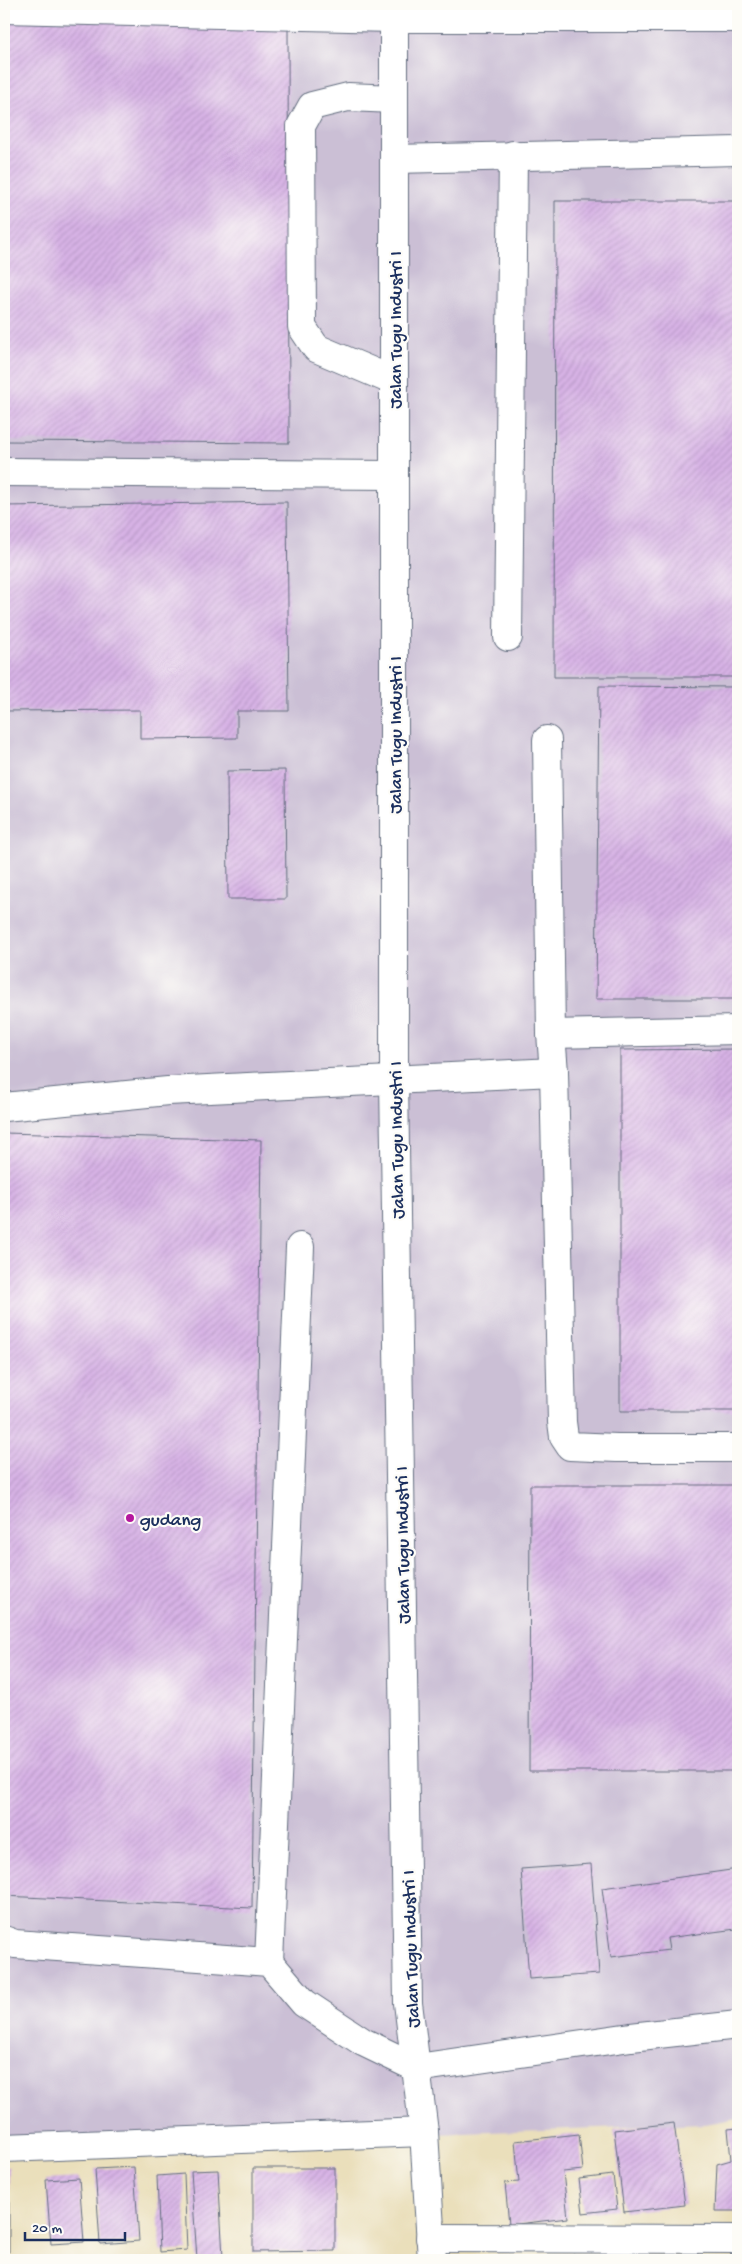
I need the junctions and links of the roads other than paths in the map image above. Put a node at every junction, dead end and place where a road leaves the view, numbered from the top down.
1 (4, 9) edge
2 (394, 11) edge
3 (738, 18) edge
4 (394, 99) junction
5 (738, 151) edge
6 (513, 155) junction
7 (394, 159) junction
8 (394, 381) junction
9 (4, 472) edge
10 (394, 475) junction
11 (508, 637) dead end
12 (546, 740) dead end
13 (738, 1030) edge
14 (551, 1034) junction
15 (554, 1072) junction
16 (394, 1081) junction
17 (4, 1107) edge
18 (300, 1247) dead end
19 (738, 1448) edge
20 (4, 1940) edge
21 (269, 1962) junction
22 (738, 2025) edge
23 (417, 2068) junction
24 (424, 2132) junction
25 (4, 2148) edge
26 (738, 2240) edge
27 (431, 2249) edge

1 - 2 street
2 - 3 street
2 - 4 street, Jalan Tugu Industri I
4 - 7 street, Jalan Tugu Industri I
4 - 8 street
5 - 6 street
6 - 7 street
6 - 11 street
7 - 8 street, Jalan Tugu Industri I
8 - 10 street, Jalan Tugu Industri I
9 - 10 street
10 - 16 street, Jalan Tugu Industri I
12 - 14 street
13 - 14 street
14 - 15 street
15 - 16 street
15 - 19 street
16 - 17 street
16 - 23 street, Jalan Tugu Industri I
18 - 21 street
20 - 21 street
21 - 23 street
22 - 23 street
23 - 24 street, Jalan Tugu Industri I
24 - 25 street
24 - 27 street, Jalan Tugu Industri I
26 - 27 street

